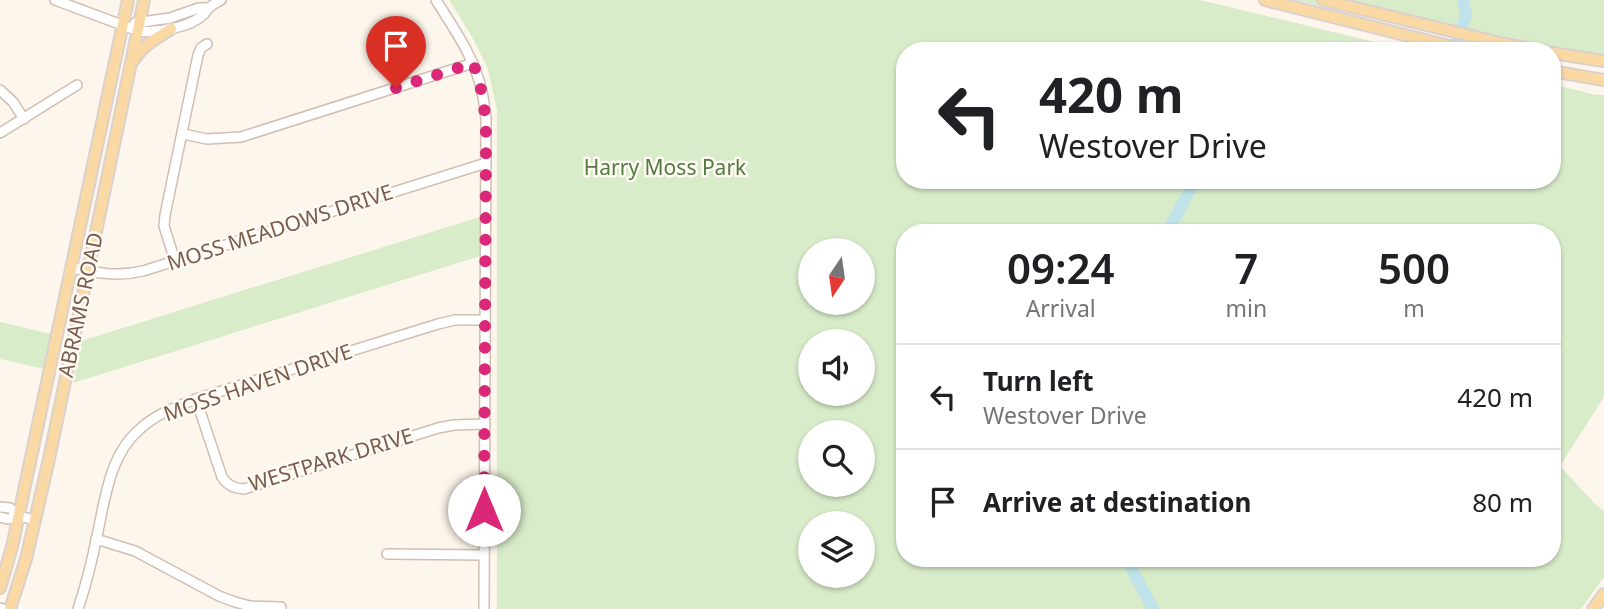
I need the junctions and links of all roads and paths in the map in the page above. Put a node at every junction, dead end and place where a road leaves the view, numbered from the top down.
1 (55, 0) edge
2 (128, 0) edge
3 (144, 0) edge
4 (221, 0) edge
5 (436, 0) edge
6 (1265, 0) edge
7 (1323, 0) edge
8 (208, 8) junction
9 (123, 25) junction
10 (139, 26) junction
11 (171, 29) junction
12 (1433, 42) edge
13 (1496, 42) edge
14 (207, 44) dead end
15 (1561, 54) edge
16 (1604, 61) edge
17 (473, 63) junction
18 (131, 65) junction
19 (1561, 73) edge
20 (1604, 80) edge
21 (77, 85) dead end
22 (0, 90) edge
23 (24, 119) junction
24 (0, 133) edge
25 (183, 134) junction
26 (486, 163) junction
27 (174, 261) junction
28 (72, 268) junction
29 (88, 271) junction
30 (485, 320) junction
31 (197, 399) junction
32 (485, 424) junction
33 (0, 507) edge
34 (19, 516) junction
35 (0, 517) edge
36 (35, 520) junction
37 (96, 539) junction
38 (387, 554) dead end
39 (484, 555) junction
40 (0, 588) edge
41 (281, 607) dead end
42 (10, 609) edge
43 (78, 609) edge
44 (484, 609) edge

1 - 9 street
2 - 9 main road, ABRAMS ROAD
3 - 10 main road, ABRAMS ROAD
4 - 8 street
5 - 17 street
6 - 12 main road
7 - 13 main road
8 - 10 street
8 - 11 street
9 - 10 street
9 - 28 main road, ABRAMS ROAD
10 - 11 street
10 - 18 main road, ABRAMS ROAD
11 - 18 main road
14 - 25 street
15 - 16 main road
17 - 25 street
17 - 26 street
18 - 29 main road, ABRAMS ROAD
19 - 20 main road
21 - 23 street
22 - 23 street
23 - 24 street
25 - 27 street
26 - 27 street, MOSS MEADOWS DRIVE
26 - 30 street
27 - 29 street, MOSS MEADOWS DRIVE
28 - 29 street, MOSS MEADOWS DRIVE
28 - 34 main road, ABRAMS ROAD
29 - 36 main road, ABRAMS ROAD
30 - 31 street, MOSS HAVEN DRIVE
30 - 32 street
31 - 32 street, WESTPARK DRIVE
31 - 37 street, MOSS HAVEN DRIVE
32 - 39 street
33 - 34 street
34 - 35 street
34 - 36 street
34 - 40 main road, ABRAMS ROAD
36 - 42 main road, ABRAMS ROAD
37 - 41 street
37 - 43 street, MOSS HAVEN DRIVE
38 - 39 street
39 - 44 street

